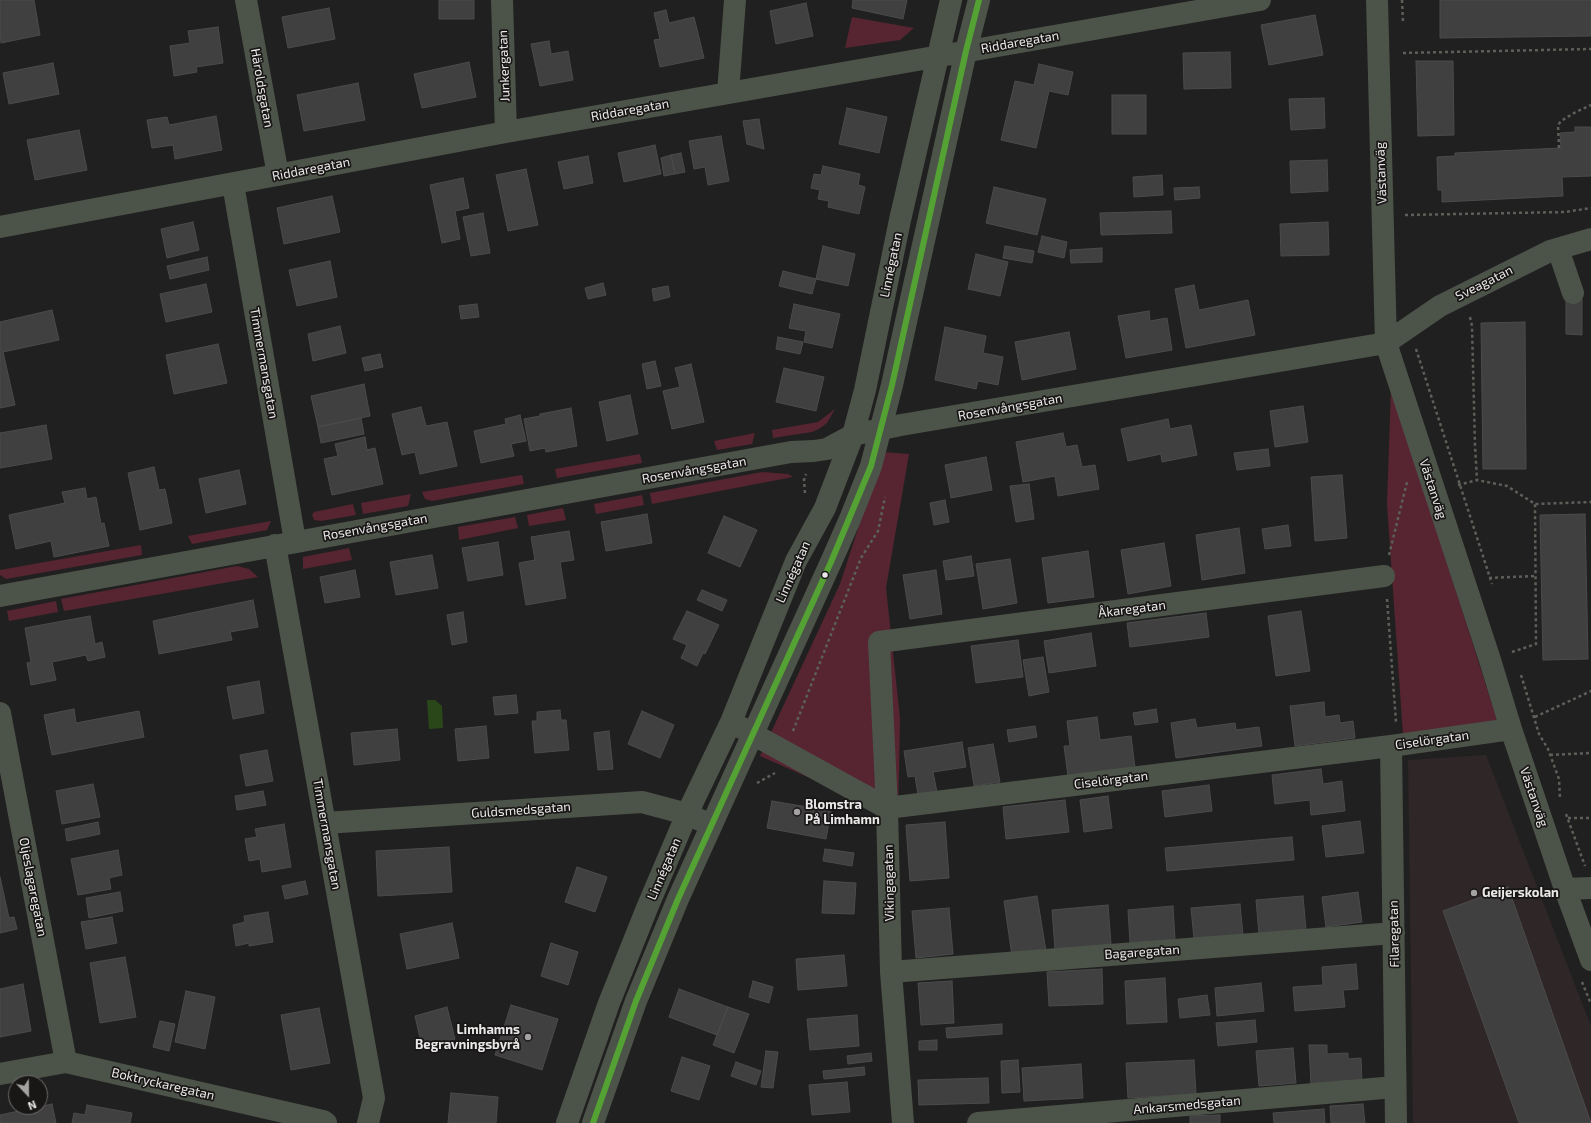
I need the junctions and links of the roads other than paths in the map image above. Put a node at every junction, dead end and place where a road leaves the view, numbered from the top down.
1 (246, 0) edge
2 (502, 0) edge
3 (734, 0) edge
4 (952, 0) edge
5 (978, 0) edge
6 (1260, 0) edge
7 (1377, 0) edge
8 (966, 51) junction
9 (938, 57) junction
10 (728, 93) junction
11 (506, 132) junction
12 (278, 175) junction
13 (233, 184) junction
14 (0, 227) edge
15 (1591, 239) edge
16 (1558, 249) junction
17 (1573, 293) dead end
18 (1386, 343) junction
19 (881, 429) junction
20 (853, 435) junction
21 (285, 543) junction
22 (1384, 576) dead end
23 (0, 596) edge
24 (879, 642) joint
25 (0, 713) edge
26 (731, 722) junction
27 (1511, 729) junction
28 (753, 734) junction
29 (1391, 746) junction
30 (887, 808) junction
31 (687, 814) junction
32 (325, 823) junction
33 (712, 825) junction
34 (1588, 878) edge
35 (1565, 889) junction
36 (1394, 933) junction
37 (1591, 960) edge
38 (891, 972) junction
39 (66, 1062) junction
40 (0, 1074) edge
41 (1396, 1087) junction
42 (326, 1123) edge
43 (368, 1123) edge
44 (567, 1123) edge
45 (593, 1123) edge
46 (903, 1123) edge
47 (978, 1123) edge
48 (1396, 1123) edge

1 - 12 street, Häroldsgatan
2 - 11 street, Junkergatan
3 - 10 street
4 - 9 street, Linnégatan
5 - 8 street, Linnégatan
6 - 8 street, Riddaregatan
7 - 18 street, Västanväg
8 - 9 street, Riddaregatan
8 - 19 street, Linnégatan
9 - 10 street, Riddaregatan
9 - 20 street, Linnégatan
10 - 11 street, Riddaregatan
11 - 12 street, Riddaregatan
12 - 13 street, Riddaregatan
13 - 14 street, Riddaregatan
13 - 21 street, Timmermansgatan
15 - 16 street, Sveagatan
16 - 17 street
16 - 18 street, Sveagatan
18 - 19 street, Rosenvångsgatan
18 - 27 street, Västanväg
19 - 20 street, Rosenvångsgatan
19 - 28 street, Linnégatan
20 - 21 street, Rosenvångsgatan
20 - 26 street, Linnégatan
21 - 23 street, Rosenvångsgatan
21 - 32 street, Timmermansgatan
22 - 24 street, Åkaregatan
24 - 30 street, Vikingagatan
25 - 39 street, Oljeslagaregatan
26 - 28 street
26 - 31 street, Linnégatan
27 - 29 street, Ciselörgatan
27 - 35 street, Västanväg
28 - 30 street
28 - 33 street, Linnégatan
29 - 30 street, Ciselörgatan
29 - 36 street, Filaregatan
30 - 38 street, Vikingagatan
31 - 32 street, Guldsmedsgatan
31 - 33 street, Guldsmedsgatan
31 - 44 street, Linnégatan
32 - 43 street, Timmermansgatan
33 - 45 street, Linnégatan
34 - 35 street
35 - 37 street, Västanväg
36 - 38 street, Bagaregatan
36 - 41 street, Filaregatan
38 - 46 street, Vikingagatan
39 - 40 street, Boktryckaregatan
39 - 42 street, Boktryckaregatan
41 - 47 street, Ankarsmedsgatan
41 - 48 street, Filaregatan

